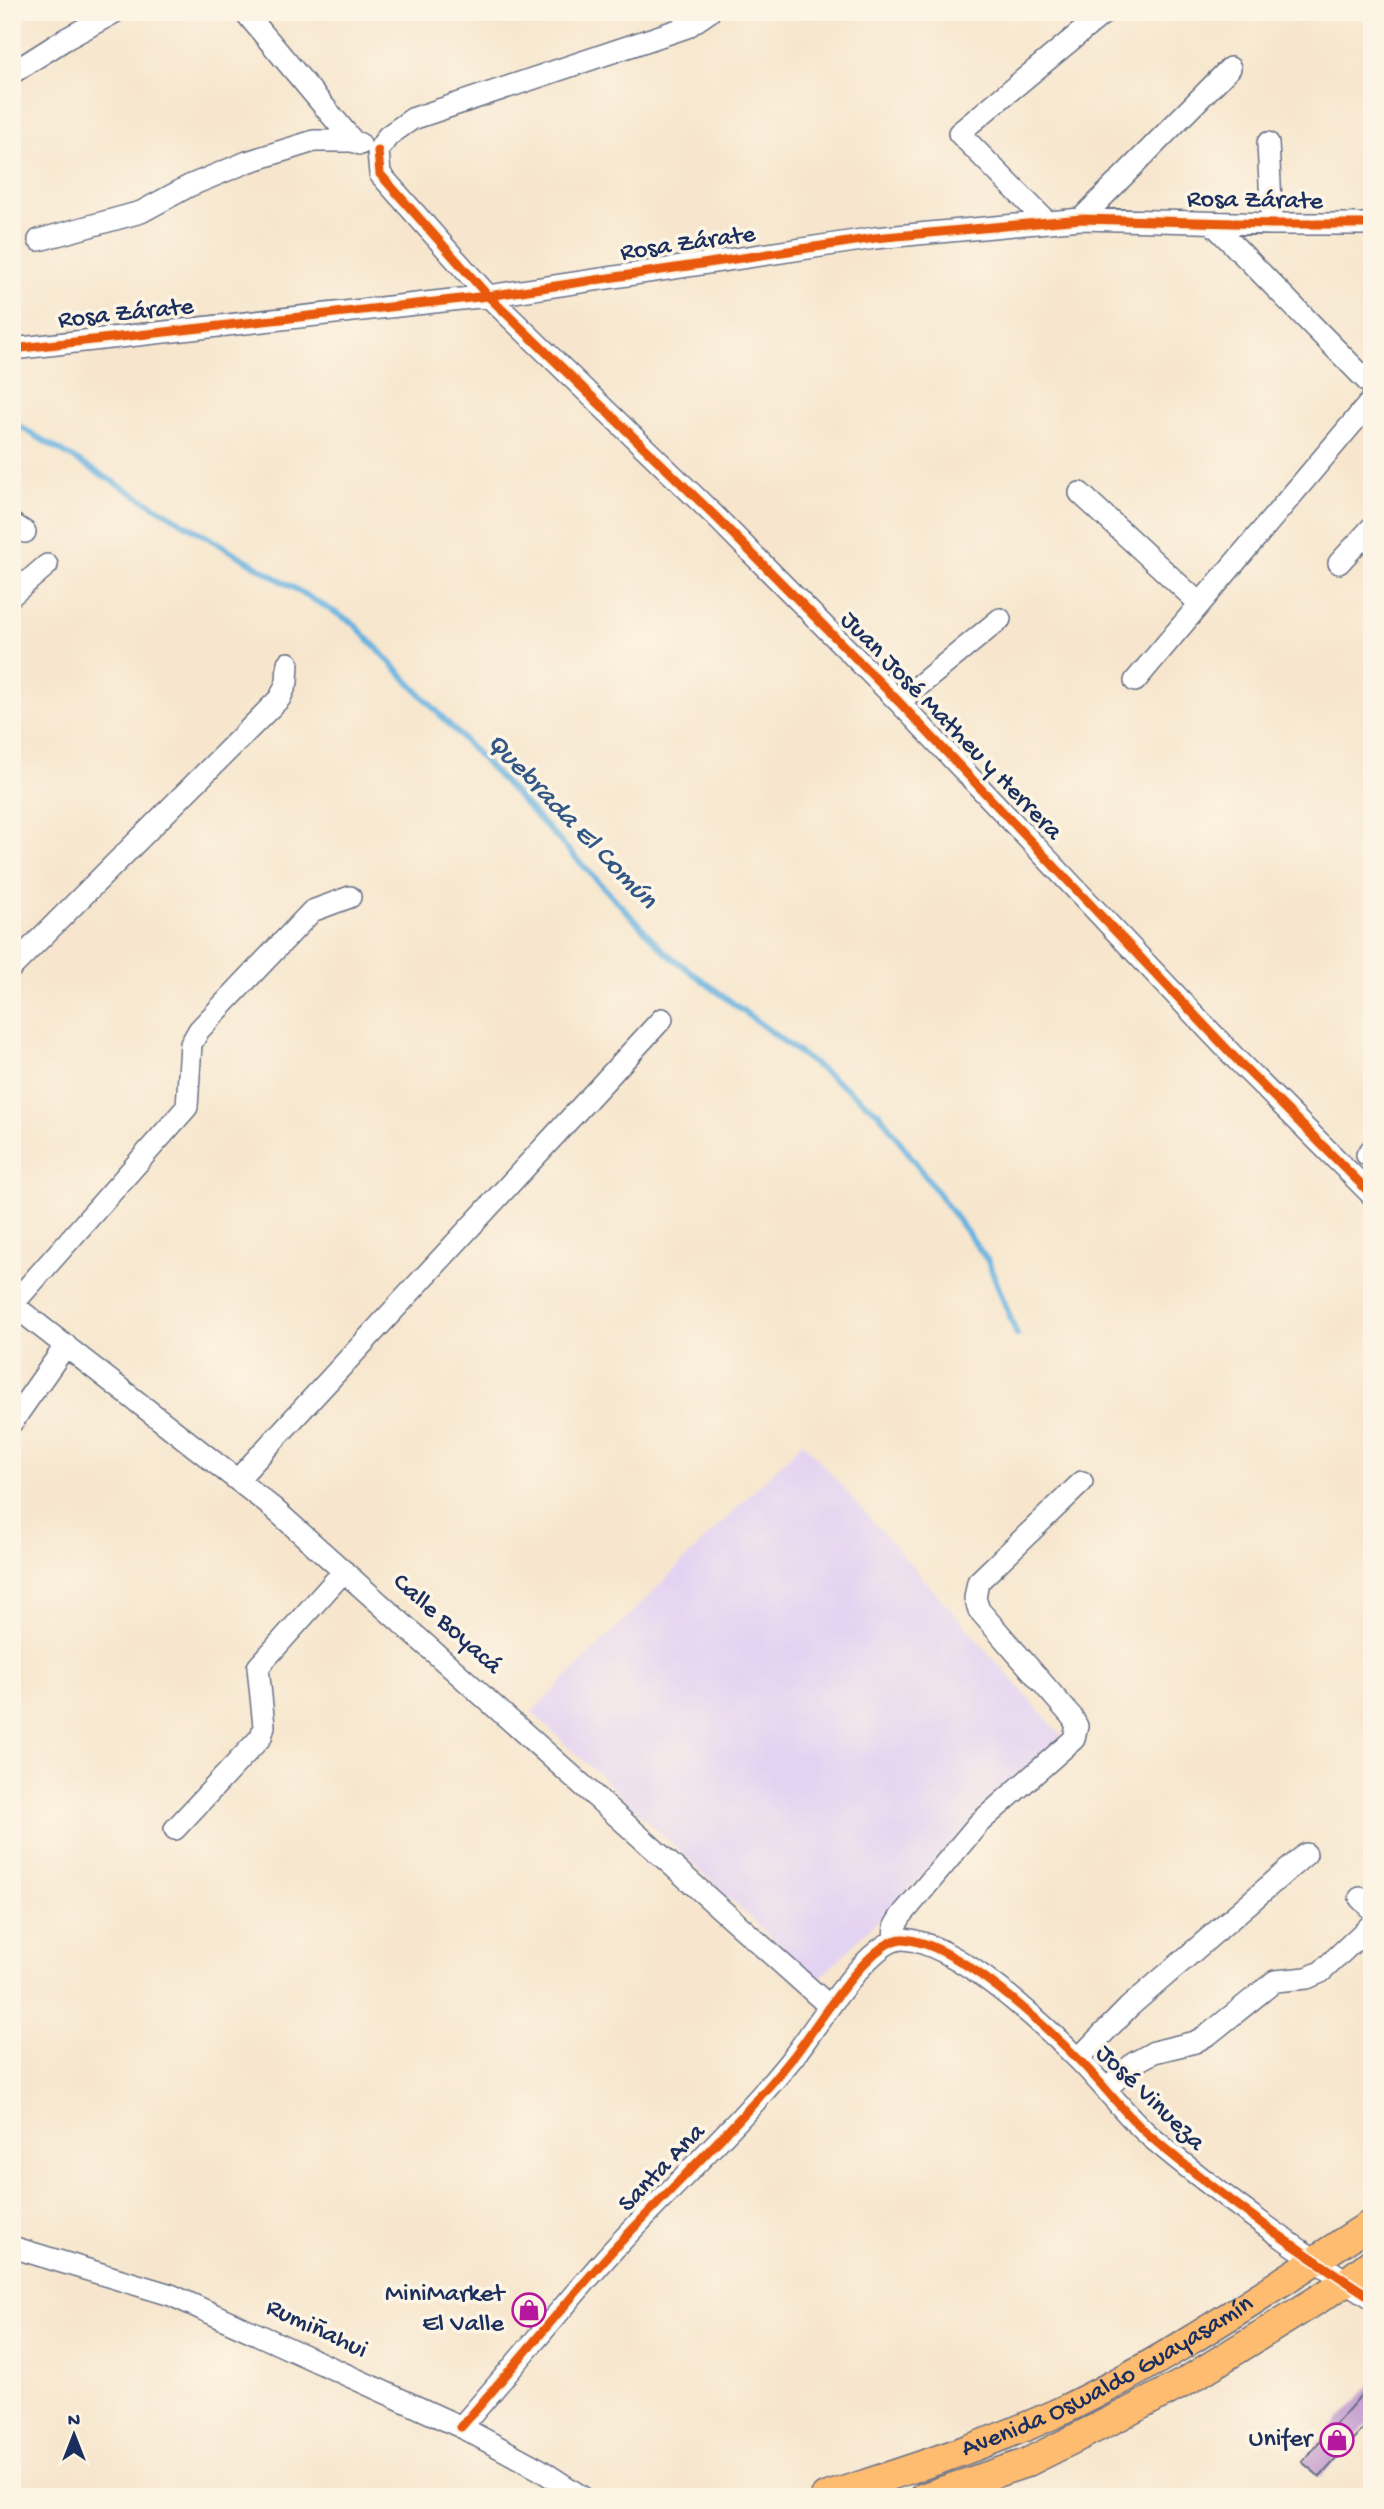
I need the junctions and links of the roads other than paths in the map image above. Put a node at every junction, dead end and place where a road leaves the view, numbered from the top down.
1 (115, 12) edge
2 (245, 12) edge
3 (709, 12) edge
4 (1105, 12) edge
5 (1230, 68) dead end
6 (12, 73) edge
7 (353, 141) junction
8 (1268, 143) dead end
9 (378, 151) junction
10 (1081, 219) junction
11 (1047, 222) junction
12 (1212, 223) junction
13 (1272, 224) junction
14 (1372, 224) edge
15 (39, 240) dead end
16 (488, 296) junction
17 (12, 349) edge
18 (1372, 386) edge
19 (1372, 400) edge
20 (1080, 493) dead end
21 (1372, 527) edge
22 (1339, 563) dead end
23 (47, 565) dead end
24 (12, 596) edge
25 (1200, 604) junction
26 (1000, 618) dead end
27 (288, 663) dead end
28 (1135, 681) dead end
29 (900, 702) junction
30 (350, 897) dead end
31 (12, 967) edge
32 (662, 1019) dead end
33 (1372, 1195) edge
34 (13, 1304) edge
35 (66, 1345) junction
36 (12, 1422) edge
37 (238, 1479) junction
38 (1082, 1482) dead end
39 (344, 1571) junction
40 (175, 1829) dead end
41 (1306, 1854) dead end
42 (1372, 1924) edge
43 (894, 1940) junction
44 (828, 2005) junction
45 (1078, 2059) junction
46 (1106, 2090) junction
47 (1372, 2224) edge
48 (12, 2247) edge
49 (1315, 2260) junction
50 (1372, 2262) edge
51 (1346, 2282) junction
52 (1372, 2298) edge
53 (461, 2427) junction
54 (582, 2497) edge
55 (825, 2497) edge
56 (924, 2497) edge

1 - 6 street
2 - 7 street
3 - 9 street
4 - 11 street
5 - 10 street
7 - 9 street
7 - 15 street
8 - 13 street
9 - 16 street, Juan José Matheu y Herrera
10 - 11 street, Rosa Zárate
10 - 12 street, Rosa Zárate
11 - 16 street, Rosa Zárate
12 - 13 street, Rosa Zárate
12 - 18 street
13 - 14 street, Rosa Zárate
16 - 17 street, Rosa Zárate
16 - 29 street, Juan José Matheu y Herrera
19 - 25 street
20 - 25 street
21 - 22 street
23 - 24 street
25 - 28 street
26 - 29 street
27 - 31 street
29 - 33 street, Juan José Matheu y Herrera
30 - 34 street
32 - 37 street
34 - 35 street, Calle Boyacá
35 - 36 street
35 - 37 street, Calle Boyacá
37 - 39 street, Calle Boyacá
38 - 43 street
39 - 40 street
39 - 44 street, Calle Boyacá
41 - 45 street
42 - 46 street
43 - 44 street, Santa Ana
43 - 45 street, José Vinueza
44 - 53 street, Santa Ana
45 - 46 street, José Vinueza
46 - 49 street, José Vinueza
47 - 49 main road, Avenida Oswaldo Guayasamín
48 - 53 street, Rumiñahui
49 - 51 street, José Vinueza
49 - 55 main road, Avenida Oswaldo Guayasamín
50 - 51 main road, Avenida Oswaldo Guayasamín
51 - 52 street, José Vinueza
51 - 56 main road, Avenida Oswaldo Guayasamín
53 - 54 street, Rumiñahui

